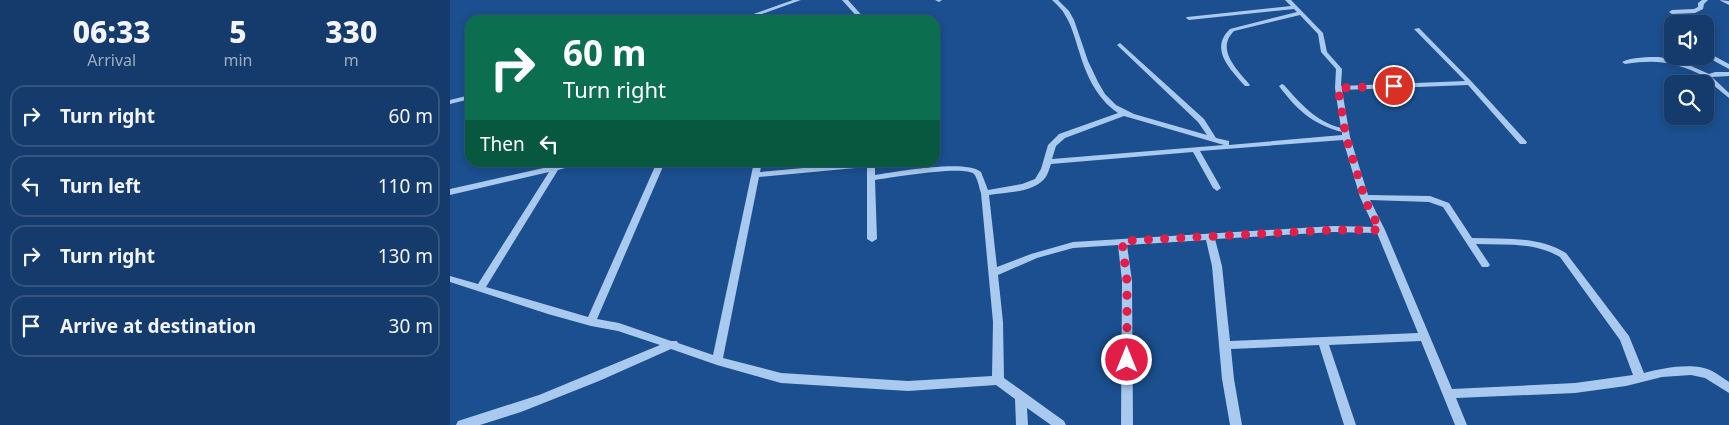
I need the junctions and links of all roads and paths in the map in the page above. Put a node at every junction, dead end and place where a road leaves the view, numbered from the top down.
1 (798, 0) edge
2 (845, 0) edge
3 (1055, 0) edge
4 (1288, 0) edge
5 (1703, 0) edge
6 (1723, 0) edge
7 (1729, 3) edge
8 (1298, 10) junction
9 (1672, 12) dead end
10 (754, 15) edge
11 (858, 15) edge
12 (1189, 18) dead end
13 (1416, 29) dead end
14 (1120, 45) dead end
15 (1714, 59) edge
16 (1625, 62) dead end
17 (1729, 67) edge
18 (1729, 74) edge
19 (1707, 75) edge
20 (1712, 75) edge
21 (1470, 83) junction
22 (1714, 83) edge
23 (1247, 85) dead end
24 (1282, 86) dead end
25 (1338, 88) junction
26 (1729, 96) edge
27 (465, 98) edge
28 (450, 102) edge
29 (1125, 113) junction
30 (1346, 134) junction
31 (1214, 140) junction
32 (1523, 142) dead end
33 (1232, 145) junction
34 (1194, 149) junction
35 (1047, 162) junction
36 (563, 167) edge
37 (659, 167) edge
38 (757, 167) edge
39 (824, 167) edge
40 (872, 167) edge
41 (555, 169) junction
42 (756, 175) junction
43 (873, 178) junction
44 (1217, 188) dead end
45 (450, 192) edge
46 (986, 193) junction
47 (1364, 197) junction
48 (1380, 230) junction
49 (1210, 236) junction
50 (872, 238) dead end
51 (1122, 241) junction
52 (1469, 241) junction
53 (1485, 266) dead end
54 (993, 273) junction
55 (450, 279) edge
56 (480, 289) junction
57 (591, 322) junction
58 (1424, 337) junction
59 (1323, 342) junction
60 (673, 344) junction
61 (1225, 346) junction
62 (717, 361) junction
63 (1640, 378) junction
64 (998, 380) junction
65 (1729, 388) edge
66 (1448, 394) junction
67 (1022, 398) junction
68 (467, 424) edge
69 (1022, 425) edge
70 (1060, 425) edge
71 (1127, 425) edge
72 (1236, 425) edge
73 (1350, 425) edge
74 (1461, 425) edge

1 - 10 street
2 - 11 street
3 - 29 street
4 - 8 street
5 - 9 street
6 - 7 street
8 - 12 street
8 - 23 street
8 - 25 street
13 - 21 street
14 - 31 street
15 - 17 street
16 - 19 street
18 - 20 street
21 - 25 street
21 - 32 street
22 - 26 street
24 - 30 street
25 - 30 street
27 - 28 street
29 - 31 street
29 - 35 street
30 - 33 street
30 - 47 street
31 - 33 street
33 - 34 street
34 - 35 street
34 - 44 street
35 - 46 street
36 - 41 street
37 - 57 street
38 - 42 street
39 - 42 street
40 - 43 street
41 - 45 street
41 - 56 street
42 - 62 street
43 - 46 street
43 - 50 street
46 - 54 street
47 - 48 street
47 - 52 street
48 - 49 street
48 - 58 street
49 - 51 street
49 - 61 street
51 - 54 street
51 - 71 street
52 - 53 street
52 - 63 street
54 - 64 street
55 - 56 street
56 - 57 street
57 - 60 street
58 - 59 street
58 - 66 street
59 - 61 street
59 - 73 street
60 - 62 street
60 - 68 street
61 - 72 street
62 - 64 street
63 - 65 street
63 - 66 street
64 - 67 street
66 - 74 street
67 - 69 street
67 - 70 street

